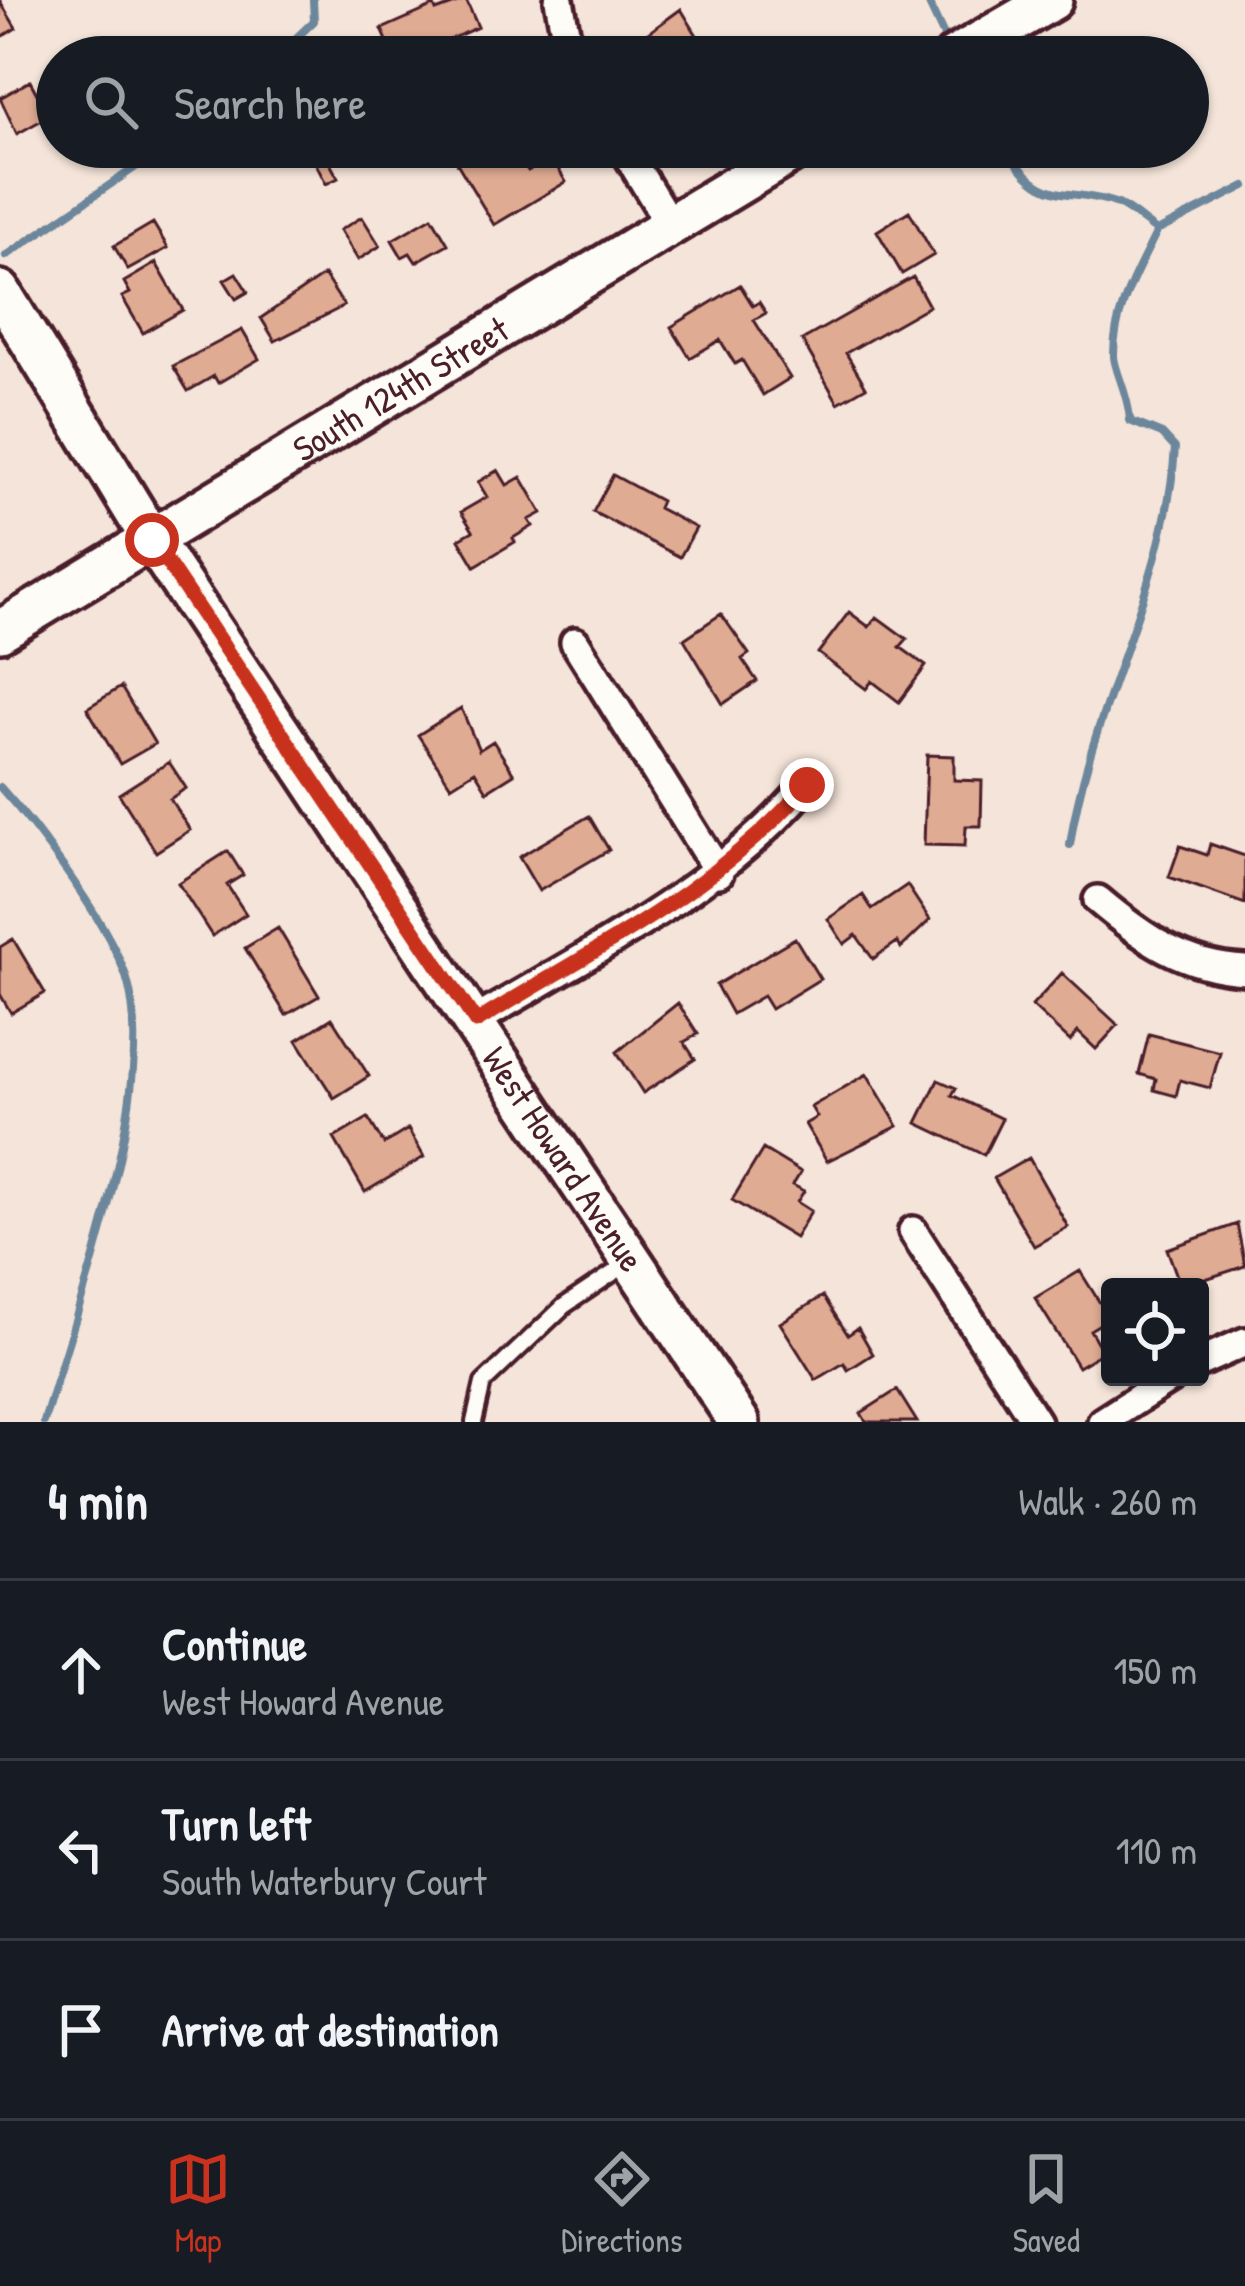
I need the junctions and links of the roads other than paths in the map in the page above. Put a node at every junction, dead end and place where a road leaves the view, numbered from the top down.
1 (559, 0) edge
2 (1052, 0) edge
3 (566, 36) edge
4 (990, 36) edge
5 (635, 168) edge
6 (764, 168) edge
7 (669, 223) junction
8 (0, 291) edge
9 (152, 540) junction
10 (0, 631) edge
11 (575, 642) dead end
12 (807, 785) dead end
13 (719, 873) junction
14 (1098, 900) dead end
15 (1245, 970) edge
16 (476, 1022) junction
17 (913, 1231) dead end
18 (632, 1260) junction
19 (1245, 1342) edge
20 (1209, 1358) edge
21 (1158, 1386) edge
22 (473, 1422) edge
23 (739, 1422) edge
24 (1036, 1422) edge
25 (1102, 1422) edge

1 - 3 street
2 - 4 street
5 - 7 street
6 - 7 street, South 124th Street
7 - 9 street, South 124th Street
8 - 9 street, West Howard Avenue
9 - 10 street, South 124th Street
9 - 16 street, West Howard Avenue
11 - 13 street
12 - 13 street
13 - 16 street
14 - 15 street
16 - 18 street, West Howard Avenue
17 - 24 street
18 - 22 lane
18 - 23 street, West Howard Avenue
19 - 20 street
21 - 25 street

